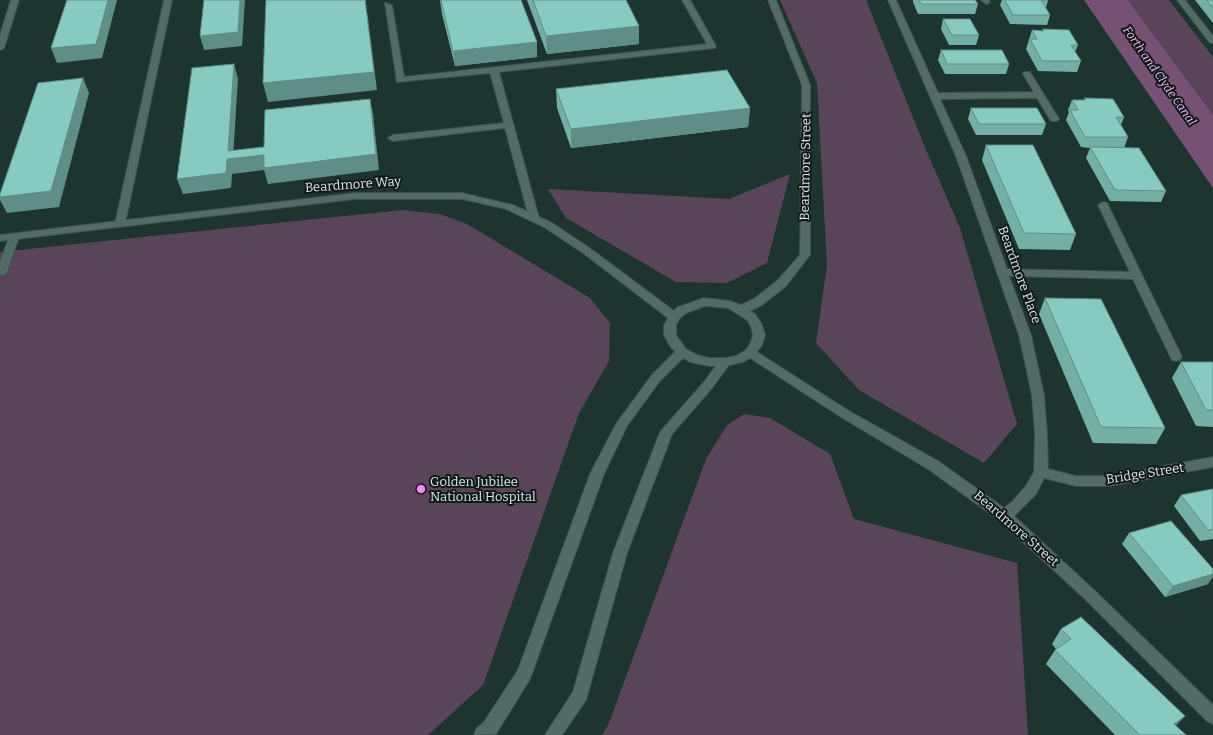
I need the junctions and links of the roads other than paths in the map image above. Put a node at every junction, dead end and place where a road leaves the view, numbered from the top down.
1 (15, 0) edge
2 (168, 0) edge
3 (686, 0) edge
4 (772, 0) edge
5 (892, 0) edge
6 (1181, 0) edge
7 (388, 5) dead end
8 (1213, 41) edge
9 (0, 48) edge
10 (494, 70) junction
11 (1028, 74) dead end
12 (1039, 95) junction
13 (935, 96) junction
14 (1054, 119) dead end
15 (509, 125) junction
16 (394, 138) dead end
17 (1103, 205) dead end
18 (534, 218) junction
19 (120, 224) junction
20 (14, 237) junction
21 (0, 238) edge
22 (2, 272) dead end
23 (1002, 272) junction
24 (1136, 276) junction
25 (741, 310) junction
26 (674, 317) junction
27 (682, 352) junction
28 (750, 353) junction
29 (1176, 357) dead end
30 (725, 362) junction
31 (1213, 462) edge
32 (1040, 472) junction
33 (1004, 516) junction
34 (1213, 716) edge
35 (482, 735) edge
36 (553, 735) edge

1 - 9 street
2 - 19 street
3 - 10 street
4 - 25 street, Beardmore Street
5 - 13 street, Beardmore Place
6 - 8 street
7 - 10 street
10 - 15 street
11 - 12 street
12 - 13 street
12 - 14 street
13 - 23 street, Beardmore Place
15 - 16 street
15 - 18 street
17 - 24 street
18 - 19 street, Beardmore Way
18 - 26 street, Beardmore Way
19 - 20 street, Beardmore Way
20 - 21 street, Beardmore Way
20 - 22 street
23 - 24 street
23 - 32 street, Beardmore Place
24 - 29 street
25 - 26 street
25 - 28 street
26 - 27 street
27 - 30 street
27 - 35 street
28 - 30 street
28 - 33 street, Beardmore Street
30 - 36 street
31 - 32 street, Bridge Street
32 - 33 street
33 - 34 street, Beardmore Street

